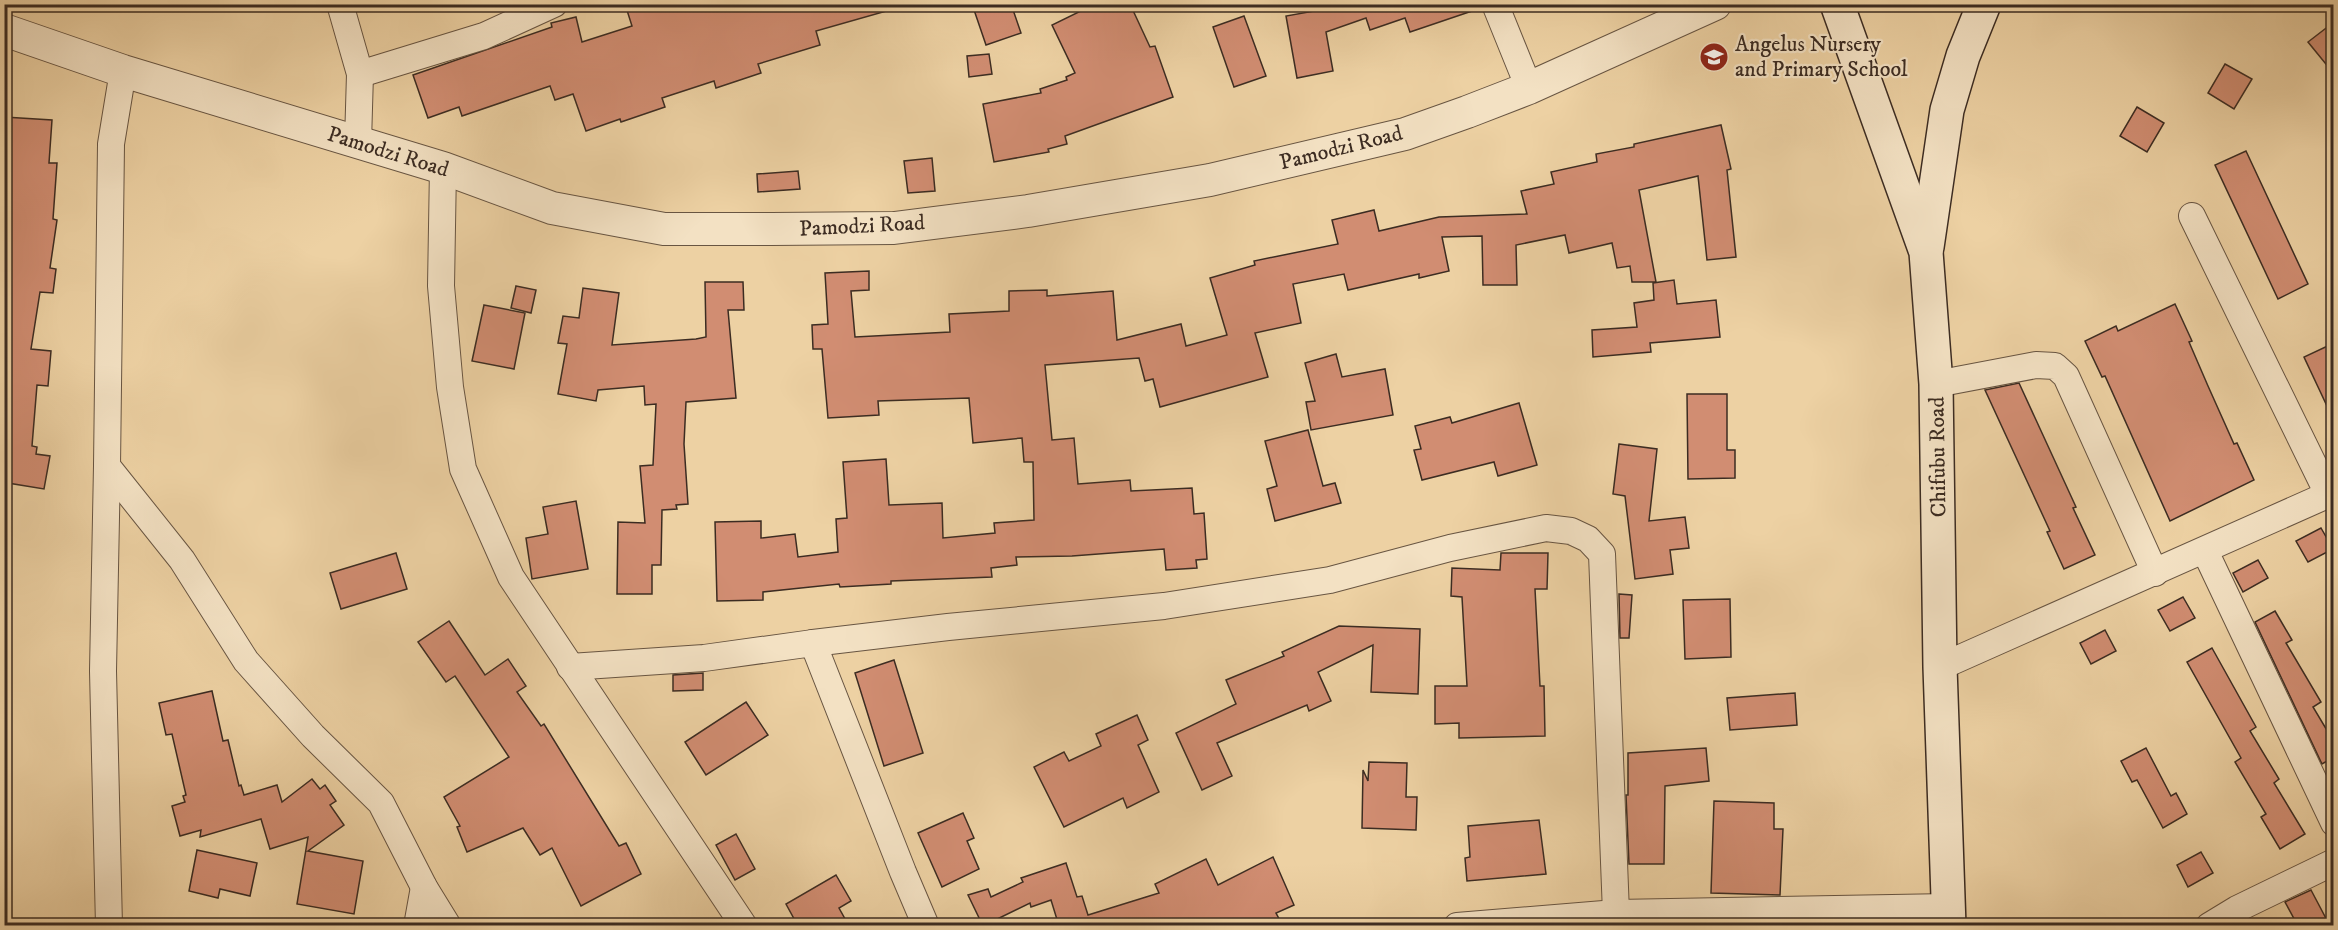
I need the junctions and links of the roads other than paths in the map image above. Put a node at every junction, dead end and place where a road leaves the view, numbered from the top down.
1 (340, 4) edge
2 (554, 4) edge
3 (1495, 4) edge
4 (1715, 4) edge
5 (1837, 4) edge
6 (1984, 4) edge
7 (4, 30) edge
8 (123, 71) junction
9 (360, 74) junction
10 (1529, 88) junction
11 (358, 142) junction
12 (443, 168) junction
13 (2192, 216) dead end
14 (1926, 252) junction
15 (1936, 384) junction
16 (107, 466) junction
17 (2331, 493) edge
18 (2205, 551) junction
19 (2155, 573) junction
20 (813, 643) junction
21 (570, 667) junction
22 (1940, 668) junction
23 (2334, 823) edge
24 (2334, 862) edge
25 (424, 887) junction
26 (1616, 913) junction
27 (1949, 916) edge
28 (109, 926) edge
29 (417, 926) edge
30 (448, 926) edge
31 (744, 926) edge
32 (926, 926) edge
33 (1457, 926) edge
34 (2209, 926) edge

1 - 9 street
2 - 9 street
3 - 10 street
4 - 10 street, Pamodzi Road
5 - 14 main road, Chifubu Road
6 - 14 main road
7 - 8 street, Pamodzi Road
8 - 11 street, Pamodzi Road
8 - 16 street
9 - 11 street
10 - 12 street, Pamodzi Road
11 - 12 street, Pamodzi Road
12 - 21 street
13 - 17 street
14 - 15 main road, Chifubu Road
15 - 19 street
15 - 22 main road, Chifubu Road
16 - 25 street
16 - 28 street
17 - 18 street
18 - 19 street
18 - 23 street
19 - 22 street
20 - 21 street
20 - 26 street
20 - 32 street
21 - 31 street
22 - 27 main road, Chifubu Road
24 - 34 street
25 - 29 street
25 - 30 street
26 - 27 street
26 - 33 street

